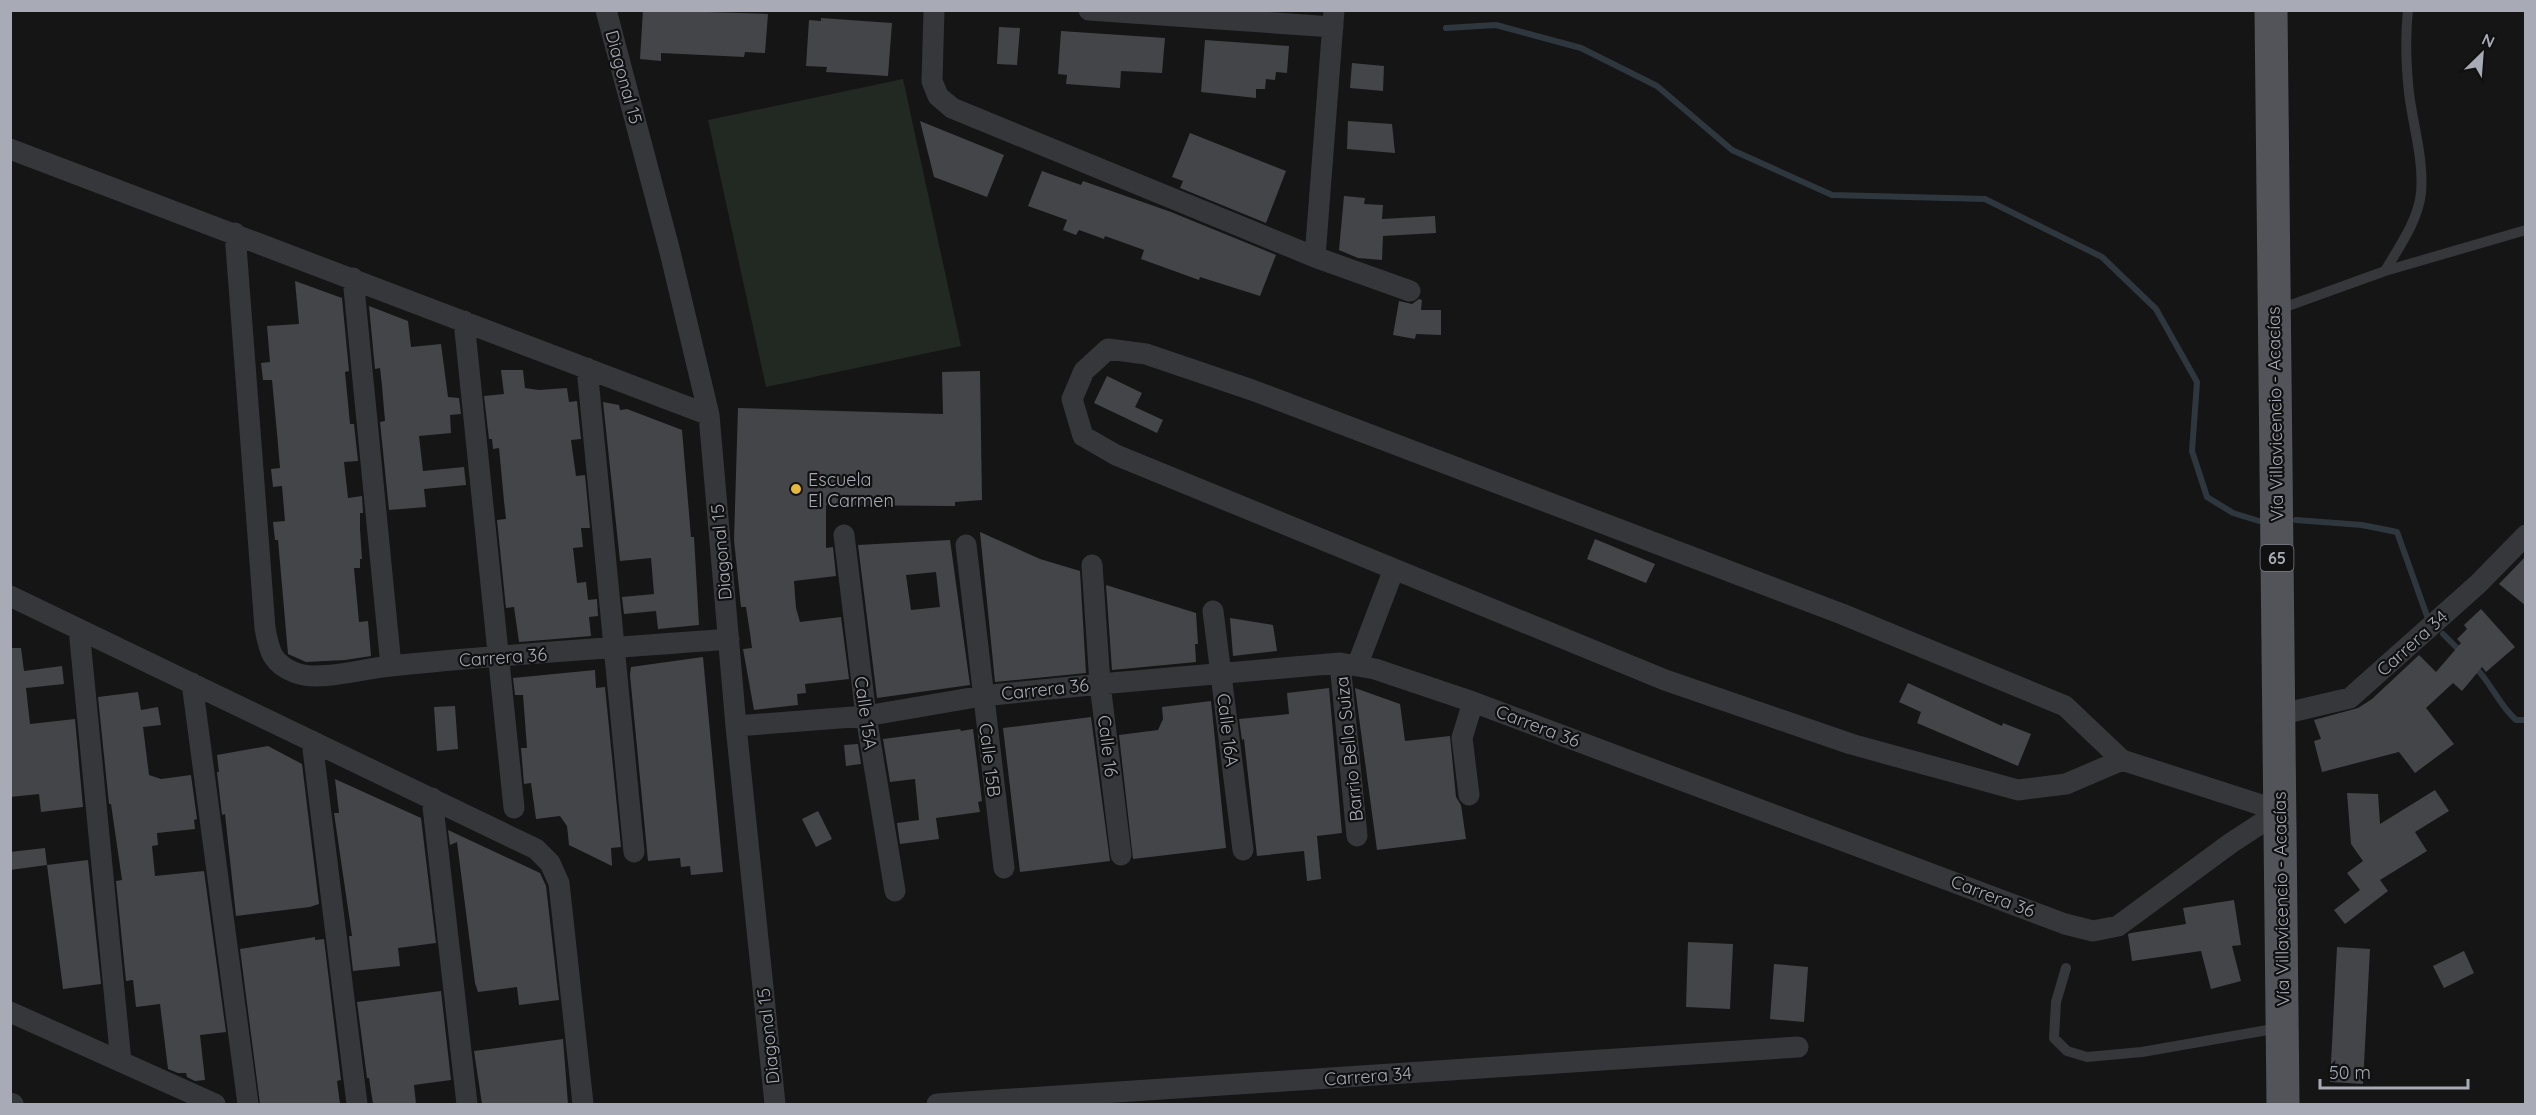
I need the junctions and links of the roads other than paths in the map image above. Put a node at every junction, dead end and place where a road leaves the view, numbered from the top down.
1 (606, 10) edge
2 (934, 10) edge
3 (1089, 10) edge
4 (2271, 10) edge
5 (2408, 10) edge
6 (1333, 19) edge
7 (10, 149) edge
8 (2526, 230) edge
9 (235, 233) junction
10 (1316, 257) junction
11 (2385, 271) junction
12 (353, 278) junction
13 (1410, 291) dead end
14 (2274, 311) junction
15 (464, 321) junction
16 (586, 368) junction
17 (709, 415) junction
18 (844, 535) dead end
19 (2526, 535) edge
20 (966, 544) dead end
21 (1092, 564) dead end
22 (1394, 569) junction
23 (10, 596) edge
24 (1213, 611) dead end
25 (79, 629) junction
26 (729, 639) junction
27 (614, 648) junction
28 (498, 657) junction
29 (1349, 664) junction
30 (392, 666) junction
31 (1221, 674) junction
32 (192, 683) junction
33 (1100, 684) junction
34 (982, 696) junction
35 (1473, 702) junction
36 (2278, 715) junction
37 (866, 716) junction
38 (736, 726) junction
39 (312, 741) junction
40 (2122, 760) junction
41 (1469, 795) dead end
42 (432, 798) junction
43 (514, 808) dead end
44 (2280, 811) junction
45 (1357, 836) dead end
46 (1243, 850) dead end
47 (634, 852) dead end
48 (1121, 855) dead end
49 (1004, 868) dead end
50 (895, 891) dead end
51 (2066, 968) dead end
52 (10, 1012) edge
53 (2282, 1028) junction
54 (1798, 1047) dead end
55 (122, 1062) junction
56 (215, 1104) edge
57 (248, 1104) edge
58 (357, 1104) edge
59 (467, 1104) edge
60 (582, 1104) edge
61 (775, 1104) edge
62 (937, 1104) edge
63 (2283, 1104) edge

1 - 17 street, Diagonal 15
2 - 10 street
3 - 6 street
4 - 14 main road, Vía Villavicencio - Acacías / 65
5 - 11 lane
6 - 10 street
7 - 9 street
8 - 11 lane
9 - 12 street
9 - 30 street, Carrera 36
10 - 13 street
11 - 14 lane
12 - 15 street
12 - 30 street
14 - 36 main road, Vía Villavicencio - Acacías / 65
15 - 16 street
15 - 28 street
16 - 17 street
16 - 27 street
17 - 26 street, Diagonal 15
18 - 37 street, Calle 15A
19 - 36 street, Carrera 34
20 - 34 street, Calle 15B
21 - 33 street, Calle 16
22 - 29 street
22 - 40 street
22 - 40 street
23 - 25 street
24 - 31 street, Calle 16A
25 - 32 street
25 - 55 street
26 - 27 street, Carrera 36
26 - 38 street, Diagonal 15
27 - 28 street, Carrera 36
27 - 47 street
28 - 30 street, Carrera 36
28 - 43 street
29 - 31 street, Carrera 36
29 - 35 street, Carrera 36
29 - 45 street, Barrio Bella Suiza
31 - 33 street, Carrera 36
31 - 46 street, Calle 16A
32 - 39 street
32 - 57 street
33 - 34 street, Carrera 36
33 - 48 street, Calle 16
34 - 37 street, Carrera 36
34 - 49 street, Calle 15B
35 - 41 street
35 - 44 street, Carrera 36
36 - 44 main road, Vía Villavicencio - Acacías / 65
37 - 38 street, Carrera 36
37 - 50 street, Calle 15A
38 - 61 street, Diagonal 15
39 - 42 street
39 - 58 street
40 - 44 street
42 - 59 street
42 - 60 street
44 - 53 main road, Vía Villavicencio - Acacías / 65
51 - 53 lane
52 - 55 street
53 - 63 main road, Vía Villavicencio - Acacías / 65
54 - 62 street, Carrera 34
55 - 56 street

